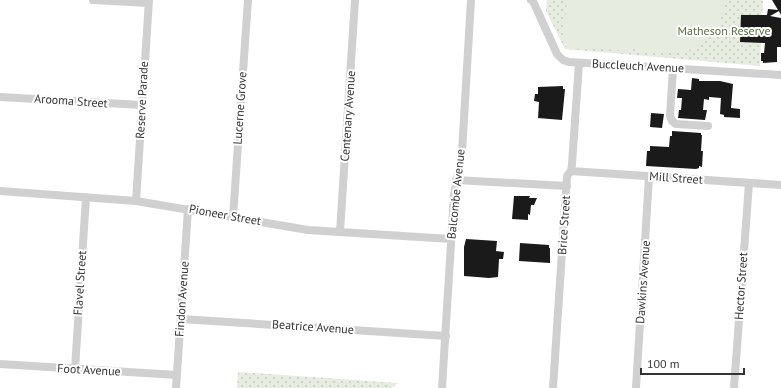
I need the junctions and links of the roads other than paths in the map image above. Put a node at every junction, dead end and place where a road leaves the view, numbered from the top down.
1 (93, 0) edge
2 (248, 0) edge
3 (355, 0) edge
4 (471, 0) edge
5 (533, 0) edge
6 (148, 2) edge
7 (579, 63) junction
8 (673, 68) junction
9 (781, 75) edge
10 (0, 97) edge
11 (142, 105) junction
12 (708, 126) dead end
13 (571, 171) junction
14 (649, 176) junction
15 (456, 180) junction
16 (748, 183) junction
17 (781, 185) edge
18 (567, 186) junction
19 (0, 191) edge
20 (86, 197) junction
21 (136, 201) junction
22 (188, 209) junction
23 (233, 217) junction
24 (340, 232) junction
25 (451, 239) junction
26 (181, 319) junction
27 (446, 336) junction
28 (0, 364) edge
29 (75, 369) junction
30 (177, 375) junction
31 (176, 388) edge
32 (442, 388) edge
33 (553, 388) edge
34 (636, 388) edge
35 (734, 388) edge

1 - 6 street
2 - 23 street, Lucerne Grove
3 - 24 street, Centenary Avenue
4 - 15 street, Balcombe Avenue
5 - 7 street, Buccleuch Avenue
6 - 11 street, Reserve Parade
7 - 8 street, Buccleuch Avenue
7 - 13 street, Brice Street
8 - 9 street, Buccleuch Avenue
8 - 12 street
10 - 11 street, Arooma Street
11 - 21 street, Reserve Parade
13 - 14 street, Mill Street
13 - 18 street, Brice Street
14 - 16 street, Mill Street
14 - 34 street, Dawkins Avenue
15 - 18 street
15 - 25 street, Balcombe Avenue
16 - 17 street, Mill Street
16 - 35 street, Hector Street
18 - 33 street, Brice Street
19 - 20 street, Pioneer Street
20 - 21 street, Pioneer Street
20 - 29 street, Flavel Street
21 - 22 street, Pioneer Street
22 - 23 street, Pioneer Street
22 - 26 street, Findon Avenue
23 - 24 street, Pioneer Street
24 - 25 street, Pioneer Street
25 - 27 street, Balcombe Avenue
26 - 27 street, Beatrice Avenue
26 - 30 street, Findon Avenue
27 - 32 street, Balcombe Avenue
28 - 29 street, Foot Avenue
29 - 30 street, Foot Avenue
30 - 31 street, Findon Avenue

